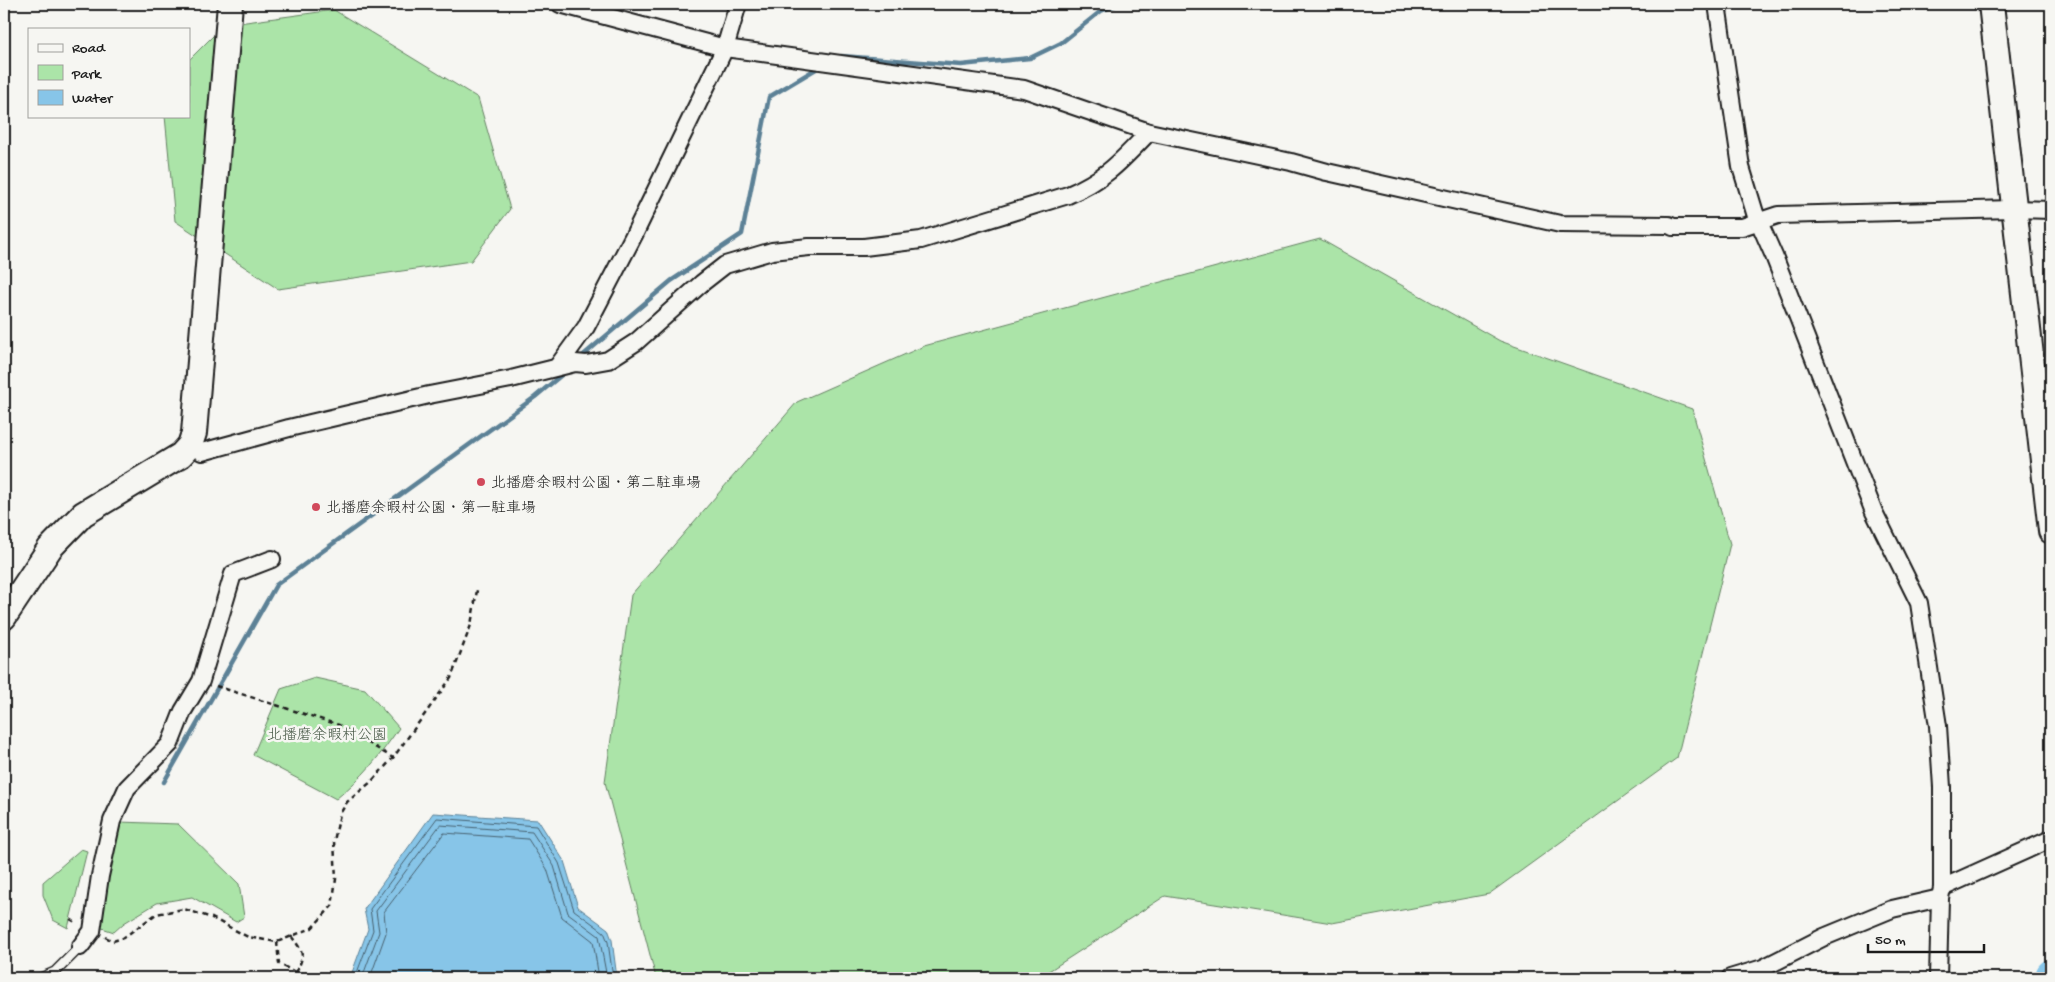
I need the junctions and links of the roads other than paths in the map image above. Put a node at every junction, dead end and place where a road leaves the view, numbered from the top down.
1 (230, 4) edge
2 (738, 4) edge
3 (1717, 4) edge
4 (1991, 4) edge
5 (570, 5) edge
6 (724, 48) junction
7 (1149, 132) junction
8 (2013, 209) junction
9 (2051, 210) edge
10 (1759, 221) junction
11 (557, 367) junction
12 (190, 445) junction
13 (2051, 531) edge
14 (272, 560) dead end
15 (4, 617) edge
16 (2051, 839) edge
17 (1941, 893) junction
18 (80, 947) joint
19 (41, 978) edge
20 (1730, 978) edge
21 (1938, 978) edge

1 - 12 street
2 - 6 street
3 - 10 street
4 - 8 street
5 - 6 street
6 - 7 street
6 - 11 street
7 - 10 street
7 - 11 street
8 - 9 street
8 - 10 street
8 - 13 street
10 - 17 street
11 - 12 street
12 - 15 street
14 - 18 street
16 - 17 street
17 - 20 street
17 - 21 street
18 - 19 lane

